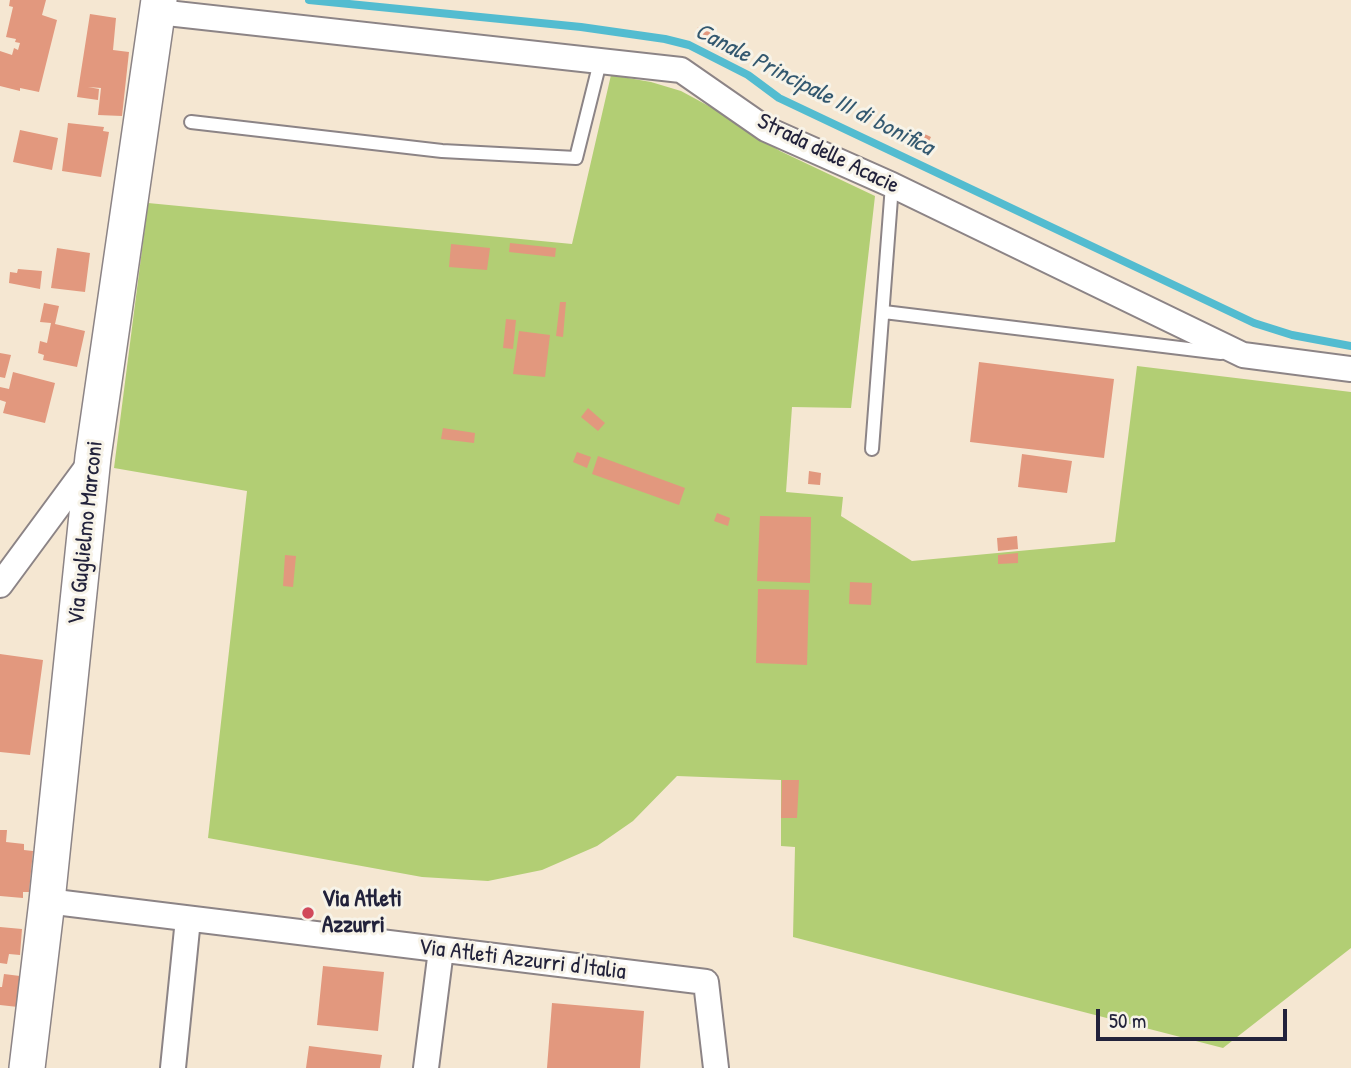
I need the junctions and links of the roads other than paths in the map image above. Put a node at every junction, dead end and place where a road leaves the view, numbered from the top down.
1 (158, 6) edge
2 (600, 62) junction
3 (191, 122) dead end
4 (892, 185) junction
5 (884, 312) junction
6 (1243, 355) junction
7 (1351, 369) edge
8 (872, 449) dead end
9 (93, 457) junction
10 (0, 585) edge
11 (47, 901) junction
12 (188, 919) junction
13 (441, 950) junction
14 (27, 1068) edge
15 (173, 1068) edge
16 (426, 1068) edge
17 (716, 1068) edge

1 - 2 street, Strada delle Acacie
1 - 9 street, Via Guglielmo Marconi
2 - 3 lane
2 - 4 street, Strada delle Acacie
4 - 5 lane
4 - 6 street, Strada delle Acacie
5 - 6 lane
5 - 8 lane
6 - 7 street, Strada delle Acacie
9 - 10 street
9 - 11 street, Via Guglielmo Marconi
11 - 12 street, Via Atleti Azzurri d'Italia
11 - 14 street, Via Guglielmo Marconi
12 - 13 street, Via Atleti Azzurri d'Italia
12 - 15 street
13 - 16 street
13 - 17 street, Via Atleti Azzurri d'Italia

